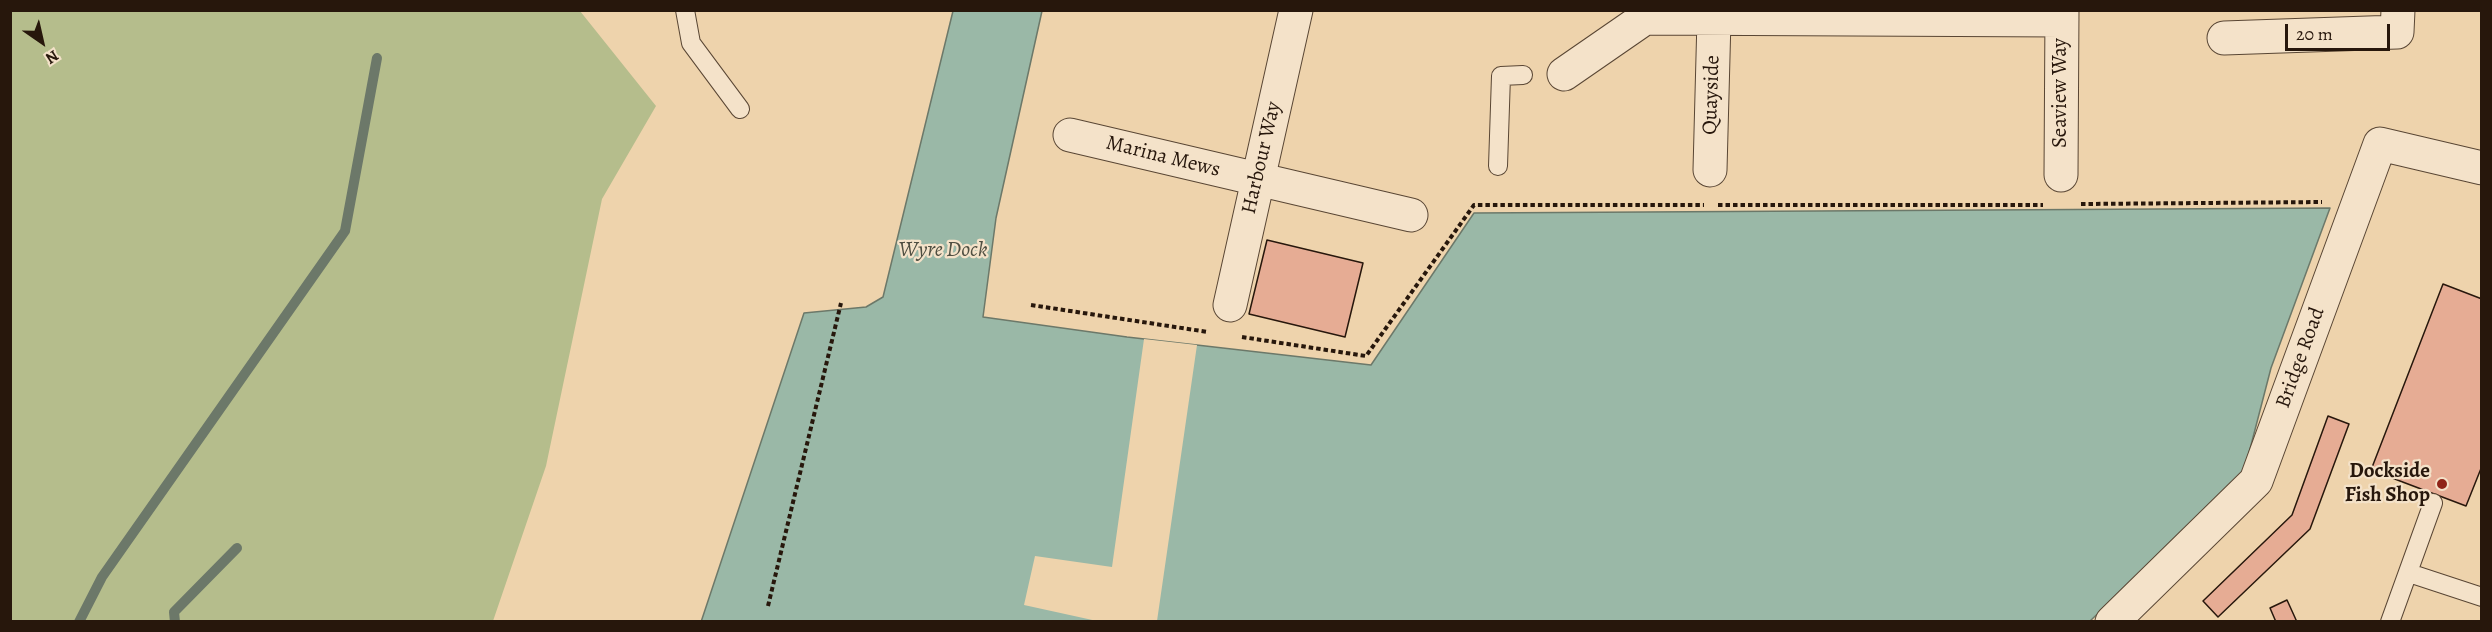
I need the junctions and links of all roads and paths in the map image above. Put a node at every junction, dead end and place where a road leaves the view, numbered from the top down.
1 (685, 10) edge
2 (1296, 10) edge
3 (2398, 10) edge
4 (2062, 15) edge
5 (1714, 19) junction
6 (2224, 38) dead end
7 (1564, 74) dead end
8 (1523, 75) dead end
9 (740, 109) dead end
10 (1070, 135) dead end
11 (1498, 166) dead end
12 (2481, 168) edge
13 (1710, 170) dead end
14 (1256, 180) junction
15 (2057, 190) joint
16 (2359, 200) junction
17 (2076, 204) dead end
18 (1411, 215) dead end
19 (841, 303) dead end
20 (1031, 305) dead end
21 (1223, 319) joint
22 (1239, 337) dead end
23 (2433, 503) dead end
24 (2409, 573) junction
25 (2481, 597) edge
26 (768, 606) dead end
27 (2112, 621) edge
28 (2390, 621) edge

1 - 9 lane
2 - 14 street, Harbour Way
3 - 6 street
4 - 5 street
4 - 15 street, Seaview Way
5 - 7 street
5 - 13 street, Quayside
8 - 11 lane
10 - 14 street, Marina Mews
12 - 16 street, Bridge Road
14 - 18 street, Marina Mews
14 - 21 street, Harbour Way
15 - 22 path
16 - 17 path
16 - 27 street, Bridge Road
19 - 26 path
20 - 21 path
23 - 24 lane
24 - 25 lane
24 - 28 lane

